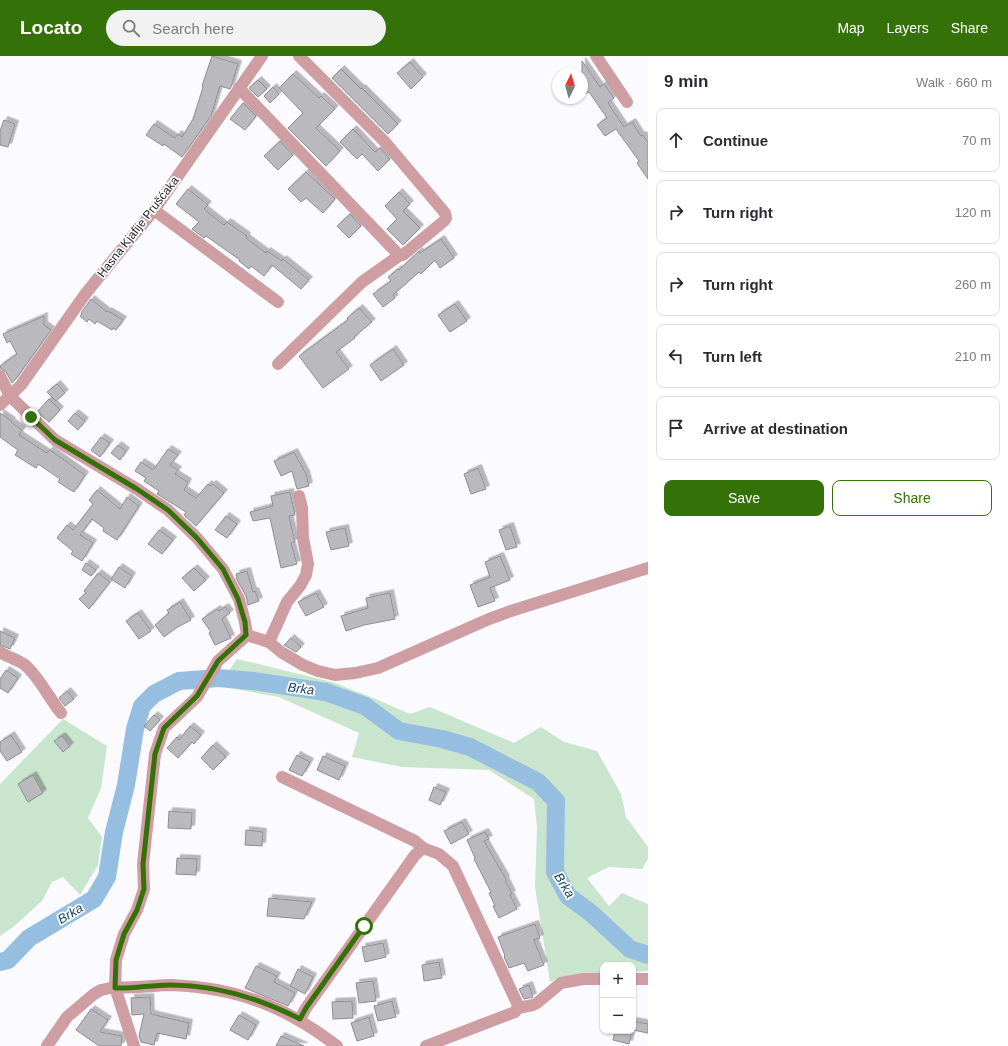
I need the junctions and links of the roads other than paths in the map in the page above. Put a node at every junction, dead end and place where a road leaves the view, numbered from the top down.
1 (262, 56) edge
2 (299, 56) edge
3 (596, 56) edge
4 (239, 88) junction
5 (627, 102) dead end
6 (154, 210) junction
7 (400, 255) junction
8 (278, 302) dead end
9 (278, 364) dead end
10 (0, 376) edge
11 (10, 396) junction
12 (0, 404) edge
13 (299, 496) dead end
14 (648, 568) edge
15 (246, 635) junction
16 (269, 642) junction
17 (0, 652) edge
18 (61, 713) dead end
19 (282, 777) dead end
20 (423, 848) junction
21 (600, 979) edge
22 (636, 979) edge
23 (648, 979) edge
24 (115, 988) junction
25 (518, 1008) junction
26 (300, 1019) junction
27 (47, 1046) edge
28 (134, 1046) edge
29 (337, 1046) edge
30 (426, 1046) edge

1 - 4 street, Hasna Kjafije Prušćaka
2 - 7 street
3 - 5 street
4 - 6 street, Hasna Kjafije Prušćaka
4 - 7 street
6 - 8 street
6 - 11 street, Hasna Kjafije Prušćaka
7 - 9 street
10 - 11 street
11 - 12 street, Hasna Kjafije Prušćaka
11 - 15 street
13 - 16 street
14 - 16 street
15 - 16 street
15 - 24 street
17 - 18 street
19 - 20 street
20 - 25 street
20 - 26 street
21 - 25 street
22 - 23 street
24 - 26 street
24 - 27 street
24 - 28 street
25 - 30 street
26 - 29 street

